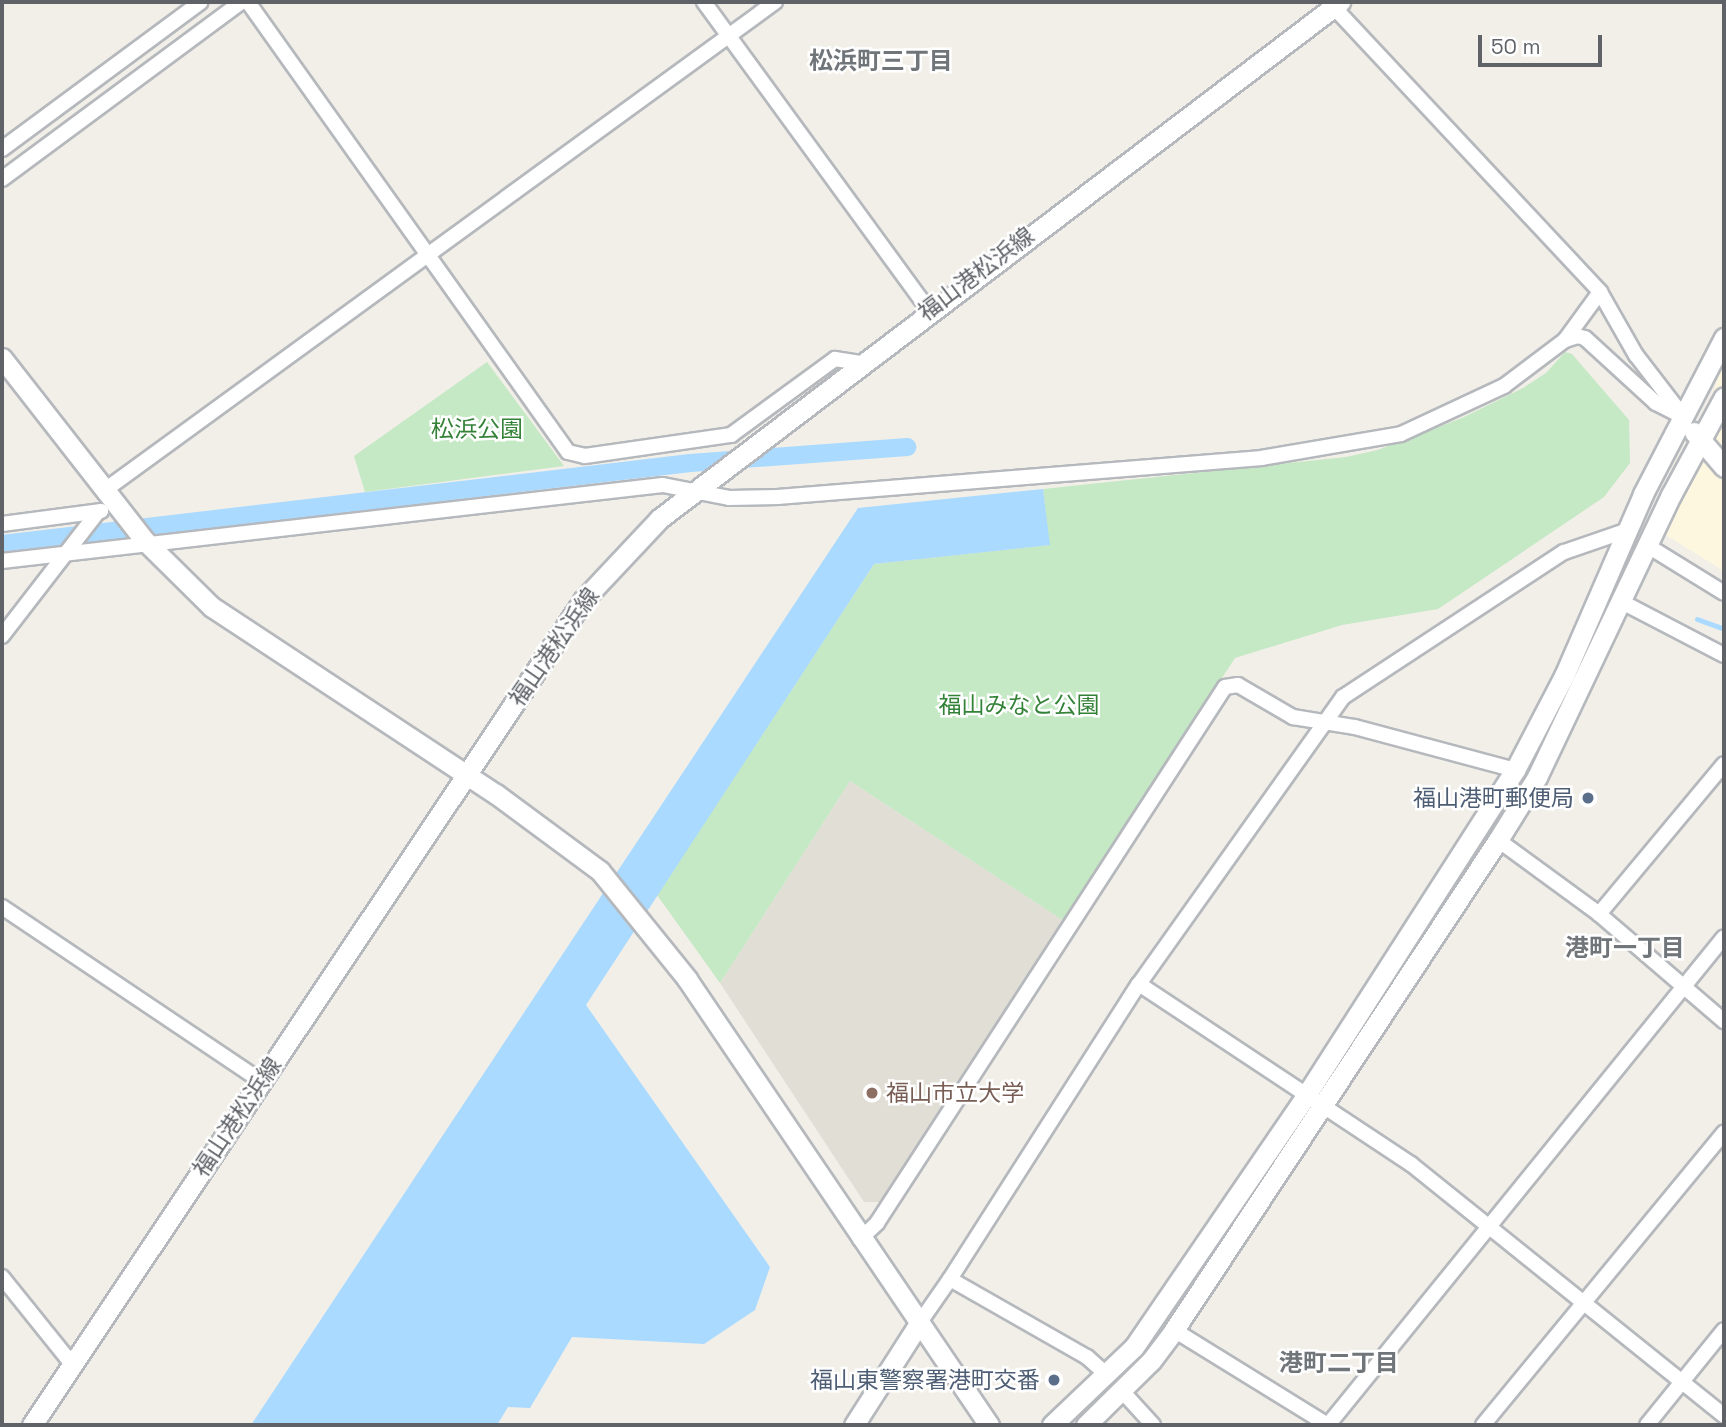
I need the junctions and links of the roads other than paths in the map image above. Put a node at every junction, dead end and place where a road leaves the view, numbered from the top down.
1 (201, 2) edge
2 (241, 2) edge
3 (248, 2) edge
4 (704, 2) edge
5 (775, 2) edge
6 (1334, 3) edge
7 (728, 36) junction
8 (2, 149) edge
9 (2, 179) edge
10 (425, 254) junction
11 (1600, 292) junction
12 (929, 310) junction
13 (1724, 338) edge
14 (1565, 340) junction
15 (2, 358) edge
16 (859, 363) junction
17 (1724, 397) edge
18 (1683, 417) junction
19 (1700, 440) junction
20 (1724, 467) edge
21 (696, 493) junction
22 (106, 501) junction
23 (2, 524) edge
24 (1625, 531) junction
25 (145, 541) junction
26 (1648, 546) junction
27 (67, 553) junction
28 (2, 561) edge
29 (1724, 593) edge
30 (1622, 602) junction
31 (2, 636) edge
32 (1724, 655) edge
33 (1321, 723) junction
34 (1724, 764) edge
35 (1515, 770) junction
36 (465, 777) junction
37 (1498, 840) junction
38 (2, 907) edge
39 (1599, 914) junction
40 (1724, 937) edge
41 (1139, 984) junction
42 (1684, 985) junction
43 (1724, 1021) edge
44 (261, 1081) junction
45 (1313, 1102) junction
46 (1724, 1133) edge
47 (1486, 1225) junction
48 (860, 1239) junction
49 (2, 1277) edge
50 (950, 1279) junction
51 (1583, 1300) junction
52 (918, 1325) junction
53 (1174, 1329) junction
54 (1724, 1330) edge
55 (72, 1364) junction
56 (1107, 1375) junction
57 (1683, 1381) junction
58 (1122, 1391) junction
59 (1724, 1416) edge
60 (32, 1425) edge
61 (854, 1425) edge
62 (989, 1425) edge
63 (1052, 1425) edge
64 (1086, 1425) edge
65 (1153, 1425) edge
66 (1328, 1425) edge
67 (1483, 1425) edge
68 (1647, 1425) edge

1 - 8 street
2 - 9 street
3 - 10 street
4 - 7 street
5 - 7 street
6 - 11 street
6 - 12 street, 福山港松浜線
7 - 10 street
7 - 12 street
10 - 16 street
10 - 22 street
11 - 14 street
11 - 18 street
12 - 16 street, 福山港松浜線
13 - 18 street
14 - 18 street
14 - 21 street
15 - 22 street
16 - 21 street, 福山港松浜線
17 - 19 street
18 - 19 street
18 - 24 street
19 - 20 street
19 - 26 street
21 - 25 street
21 - 36 street, 福山港松浜線
22 - 23 street
22 - 25 street
22 - 27 street
24 - 33 street
24 - 35 street
25 - 27 street
25 - 36 street
26 - 29 street
26 - 30 street
27 - 28 street
27 - 31 street
30 - 32 street
30 - 37 street
33 - 35 street
33 - 41 street
33 - 48 street
34 - 39 street
35 - 45 street
36 - 44 street, 福山港松浜線
36 - 48 street
37 - 39 street
37 - 45 street
38 - 44 street
39 - 42 street
40 - 42 street
41 - 45 street
41 - 50 street
42 - 43 street
42 - 47 street
44 - 55 street, 福山港松浜線
45 - 47 street
45 - 53 street
45 - 56 street
46 - 51 street
47 - 51 street
47 - 66 street
48 - 52 street
49 - 55 street
50 - 52 street
50 - 56 street
51 - 57 street
51 - 67 street
52 - 61 street
52 - 62 street
53 - 58 street
53 - 66 street
54 - 57 street
55 - 60 street, 福山港松浜線
56 - 63 street
57 - 59 street
57 - 68 street
58 - 64 street
58 - 65 street

